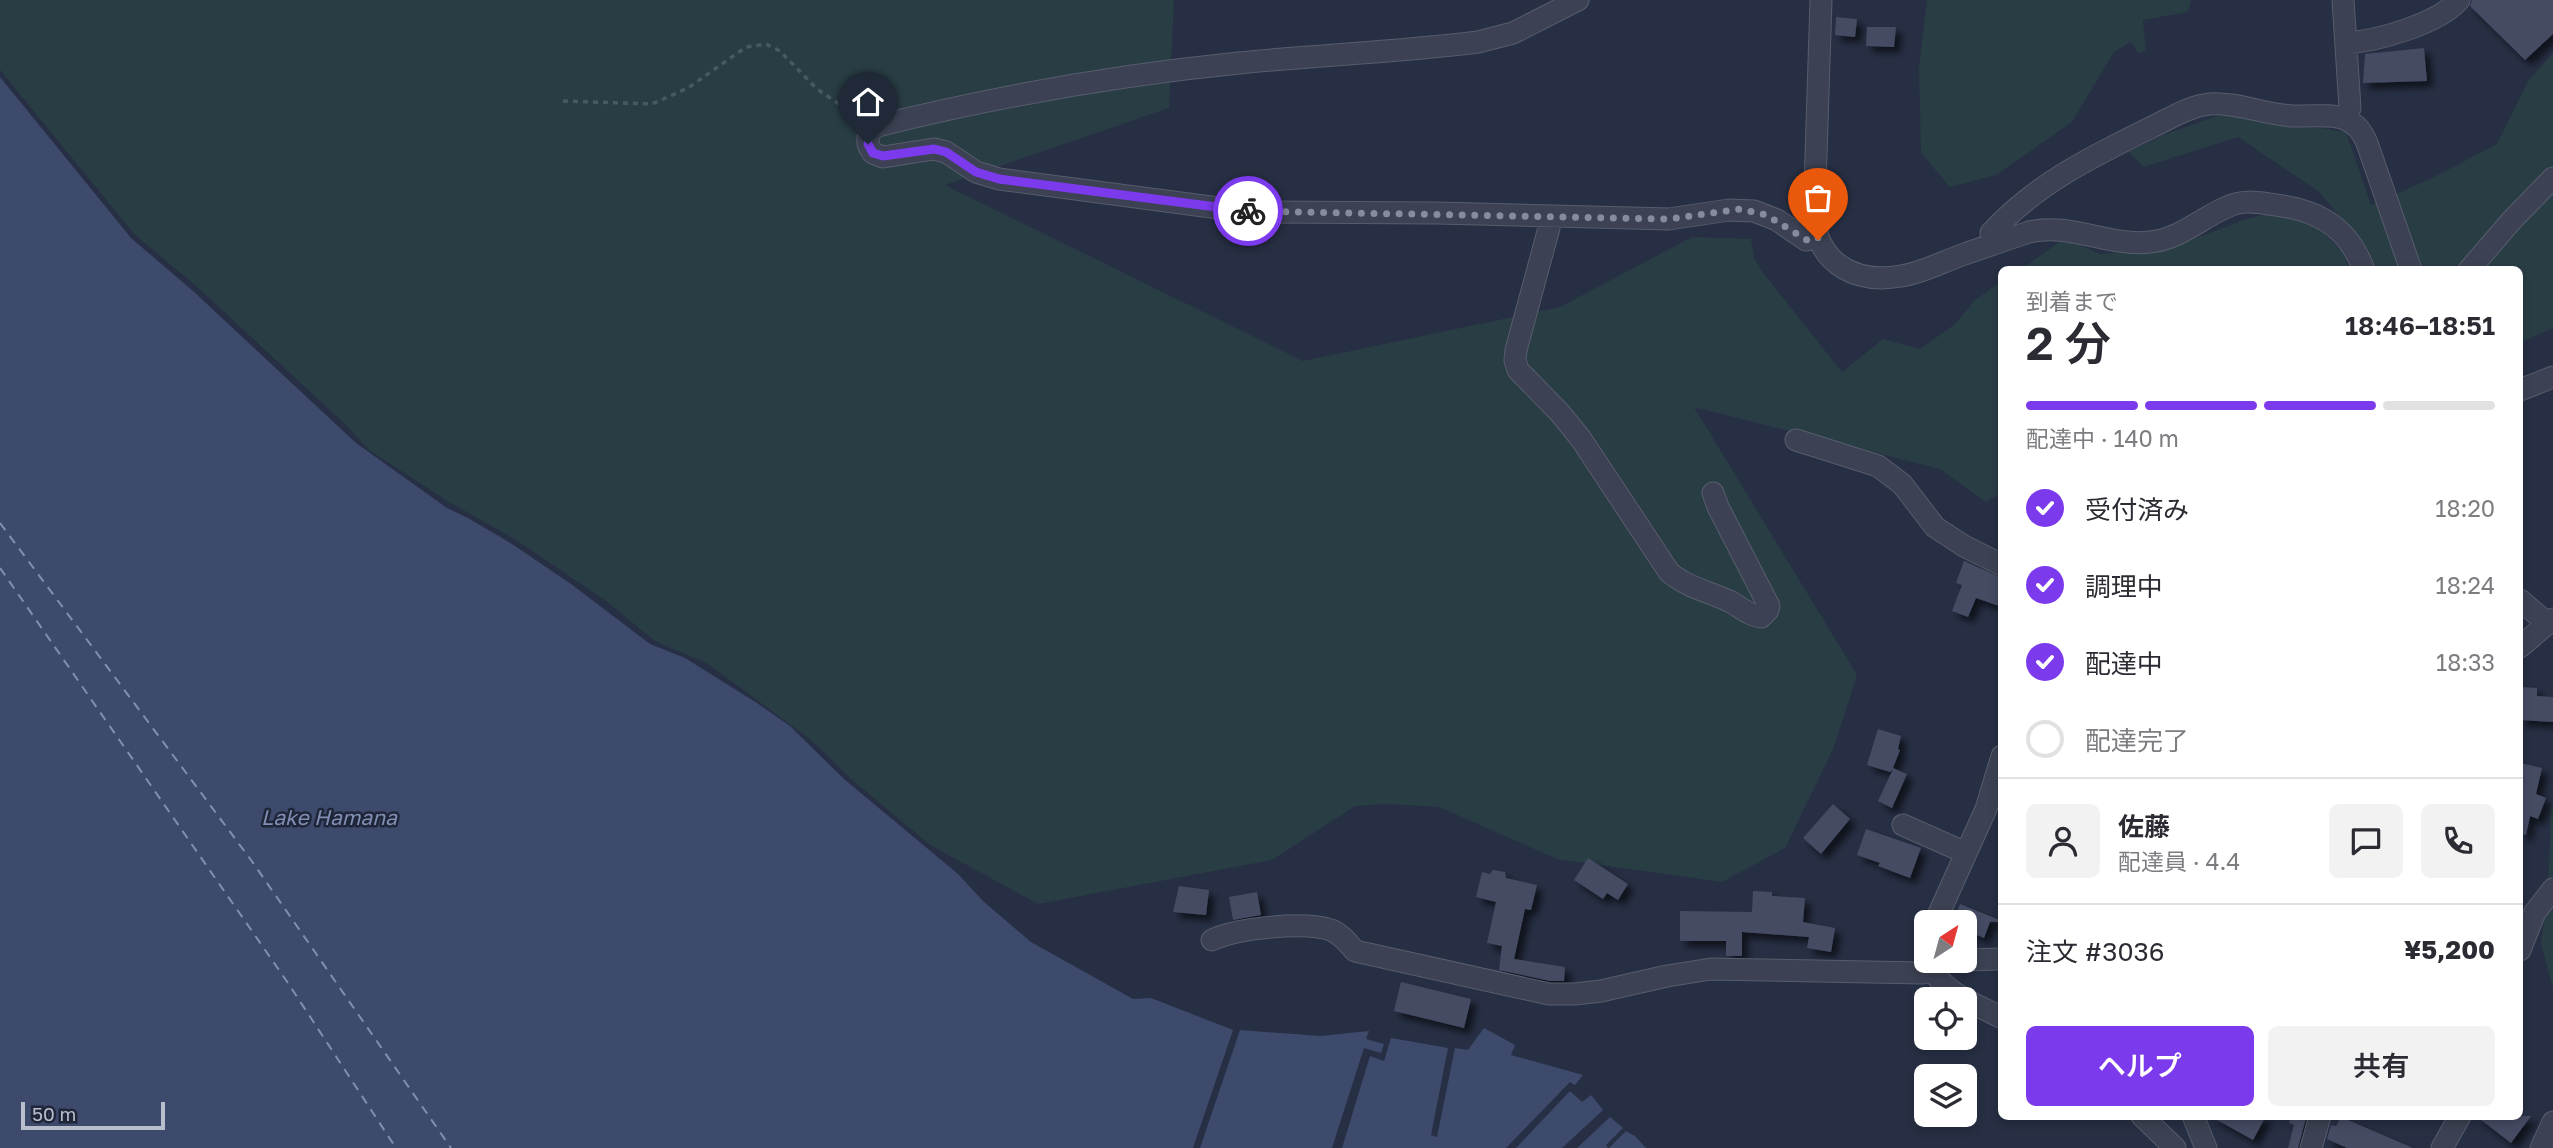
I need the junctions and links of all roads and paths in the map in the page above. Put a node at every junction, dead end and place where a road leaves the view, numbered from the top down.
1 (1578, 0) edge
2 (1821, 0) edge
3 (2343, 0) edge
4 (2459, 0) edge
5 (2346, 43) junction
6 (563, 101) dead end
7 (2345, 119) junction
8 (874, 128) junction
9 (2553, 178) edge
10 (1549, 216) junction
11 (1818, 237) junction
12 (1994, 244) junction
13 (2362, 266) edge
14 (2411, 266) edge
15 (2472, 266) edge
16 (2553, 377) edge
17 (2523, 389) edge
18 (1796, 440) dead end
19 (1713, 493) dead end
20 (1998, 563) edge
21 (2523, 602) edge
22 (2550, 621) edge
23 (2523, 645) edge
24 (1998, 786) edge
25 (1903, 825) dead end
26 (1966, 853) junction
27 (2553, 889) edge
28 (1941, 910) edge
29 (1212, 940) dead end
30 (2523, 942) edge
31 (1998, 959) edge
32 (1978, 960) edge
33 (1914, 973) edge
34 (1939, 973) edge
35 (1998, 1016) edge
36 (2146, 1120) edge
37 (2195, 1120) edge
38 (2319, 1120) edge
39 (2458, 1120) edge
40 (2553, 1122) edge
41 (2175, 1148) edge
42 (2206, 1148) edge
43 (2311, 1148) edge
44 (2442, 1148) edge
45 (2541, 1148) edge

1 - 8 street
2 - 11 street
3 - 5 street
4 - 5 street
5 - 7 street
6 - 8 path
7 - 12 street
7 - 14 street
8 - 10 street
9 - 15 street
10 - 11 street
10 - 19 street
11 - 12 street
12 - 13 street
16 - 17 street
18 - 20 street
21 - 22 street
22 - 23 street
24 - 26 street
25 - 26 street
26 - 28 street
27 - 30 street
29 - 33 street
31 - 32 street
34 - 35 street
36 - 41 street
37 - 42 street
38 - 43 street
39 - 44 street
40 - 45 street

